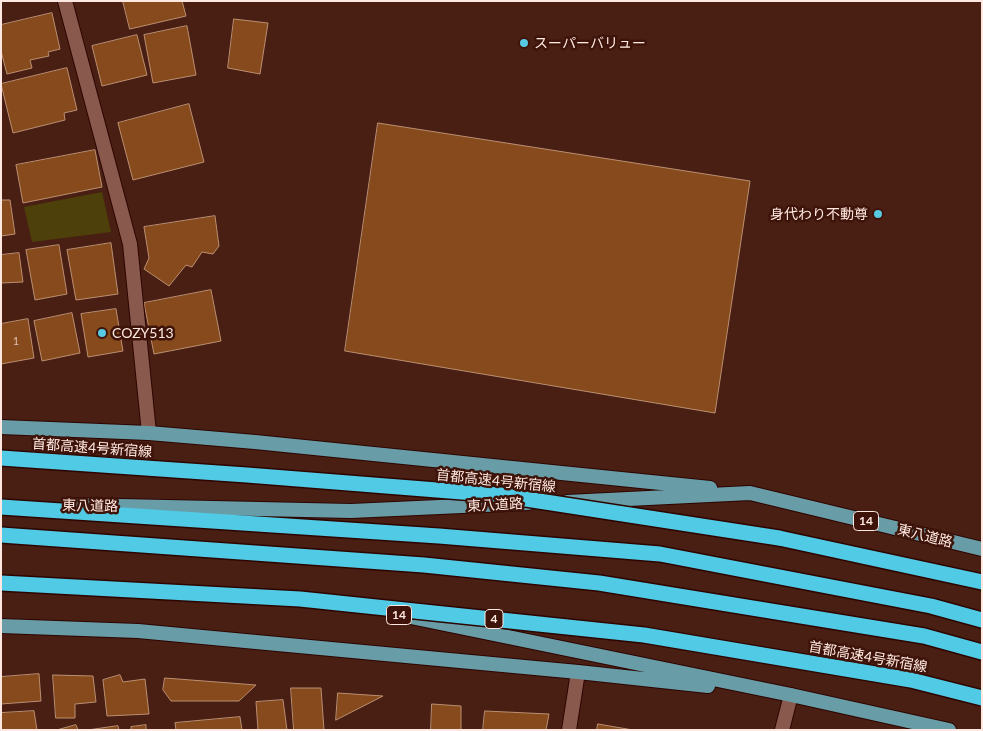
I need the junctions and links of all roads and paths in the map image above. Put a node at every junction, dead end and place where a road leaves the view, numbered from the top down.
1 (65, 1) edge
2 (1, 427) edge
3 (149, 433) junction
4 (1, 458) edge
5 (750, 493) junction
6 (1, 505) edge
7 (1, 535) edge
8 (982, 549) edge
9 (1, 577) edge
10 (982, 582) edge
11 (1, 583) edge
12 (982, 620) edge
13 (1, 626) edge
14 (982, 652) edge
15 (578, 672) junction
16 (791, 695) junction
17 (982, 698) edge
18 (569, 730) edge
19 (782, 730) edge
20 (948, 730) edge

1 - 3 street
2 - 3 main road
3 - 5 main road
4 - 10 highway, 首都高速4号新宿線, bridge
5 - 6 main road, 東八道路 / 14
5 - 8 main road, 東八道路 / 14
6 - 12 highway
7 - 14 highway
9 - 16 main road, 14
11 - 17 highway, 首都高速4号新宿線 / 4, bridge
13 - 15 main road
15 - 16 main road
15 - 18 street
16 - 19 street
16 - 20 main road, 14

